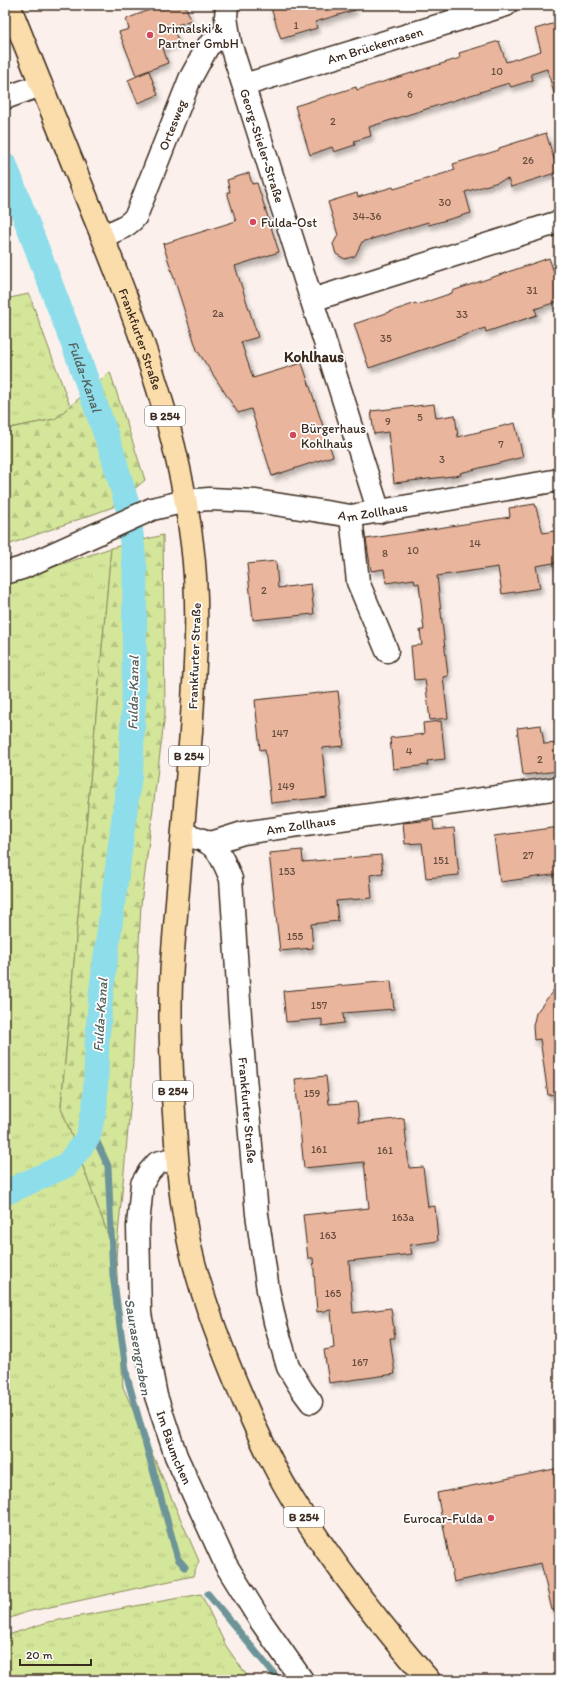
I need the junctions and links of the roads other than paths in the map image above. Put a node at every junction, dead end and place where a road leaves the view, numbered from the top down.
1 (9, 5) edge
2 (227, 5) edge
3 (506, 5) edge
4 (227, 32) junction
5 (41, 85) junction
6 (244, 85) junction
7 (5, 98) edge
8 (559, 222) edge
9 (102, 236) junction
10 (312, 300) junction
11 (559, 480) edge
12 (186, 501) junction
13 (378, 512) junction
14 (351, 516) junction
15 (5, 573) edge
16 (387, 651) dead end
17 (559, 788) edge
18 (183, 835) junction
19 (211, 843) junction
20 (176, 1158) junction
21 (311, 1402) dead end
22 (302, 1680) edge
23 (429, 1680) edge

1 - 5 main road, Frankfurter Straße / B 254
2 - 4 street
3 - 6 street, Am Brückenrasen
4 - 6 street, Georg-Stieler-Straße
4 - 9 street, Ortesweg
5 - 7 street
5 - 9 main road, Frankfurter Straße / B 254
6 - 10 street, Georg-Stieler-Straße
8 - 10 street
9 - 12 main road, Frankfurter Straße / B 254
10 - 13 street, Georg-Stieler-Straße
11 - 13 street, Am Zollhaus
12 - 14 street, Am Zollhaus
12 - 15 street, Am Zollhaus
12 - 18 main road, Frankfurter Straße / B 254
13 - 14 street, Am Zollhaus
14 - 16 street
17 - 19 street, Am Zollhaus
18 - 19 street
18 - 20 main road, Frankfurter Straße / B 254
19 - 21 street, Frankfurter Straße
20 - 22 street, Im Bäumchen
20 - 23 main road, B 254

